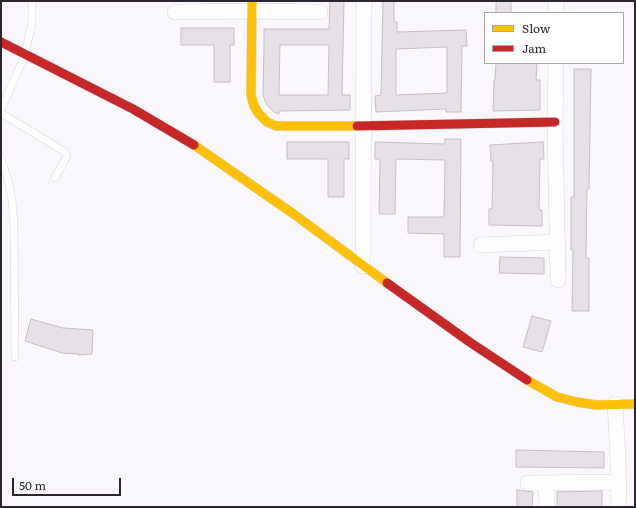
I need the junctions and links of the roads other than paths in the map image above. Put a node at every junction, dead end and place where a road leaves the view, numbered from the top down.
1 (32, 1) edge
2 (364, 1) edge
3 (556, 1) edge
4 (252, 6) edge
5 (175, 12) dead end
6 (320, 12) dead end
7 (556, 12) edge
8 (1, 42) edge
9 (25, 55) junction
10 (556, 64) edge
11 (1, 109) edge
12 (1, 113) edge
13 (555, 122) junction
14 (363, 126) junction
15 (1, 160) edge
16 (55, 178) dead end
17 (558, 242) junction
18 (481, 245) dead end
19 (363, 266) junction
20 (558, 280) dead end
21 (15, 357) dead end
22 (615, 404) junction
23 (635, 404) edge
24 (619, 482) junction
25 (528, 483) dead end
26 (546, 483) junction
27 (547, 507) edge
28 (619, 507) edge

1 - 9 lane
2 - 14 street
3 - 7 street
4 - 5 street
4 - 6 street
4 - 14 street
8 - 9 street
9 - 11 lane
9 - 19 street
10 - 13 street
12 - 16 lane
13 - 14 street
13 - 17 street
14 - 19 street
15 - 21 lane
17 - 18 street
17 - 20 street
19 - 22 street
22 - 23 street
22 - 24 street
24 - 26 street
24 - 28 street
25 - 26 street
26 - 27 street

